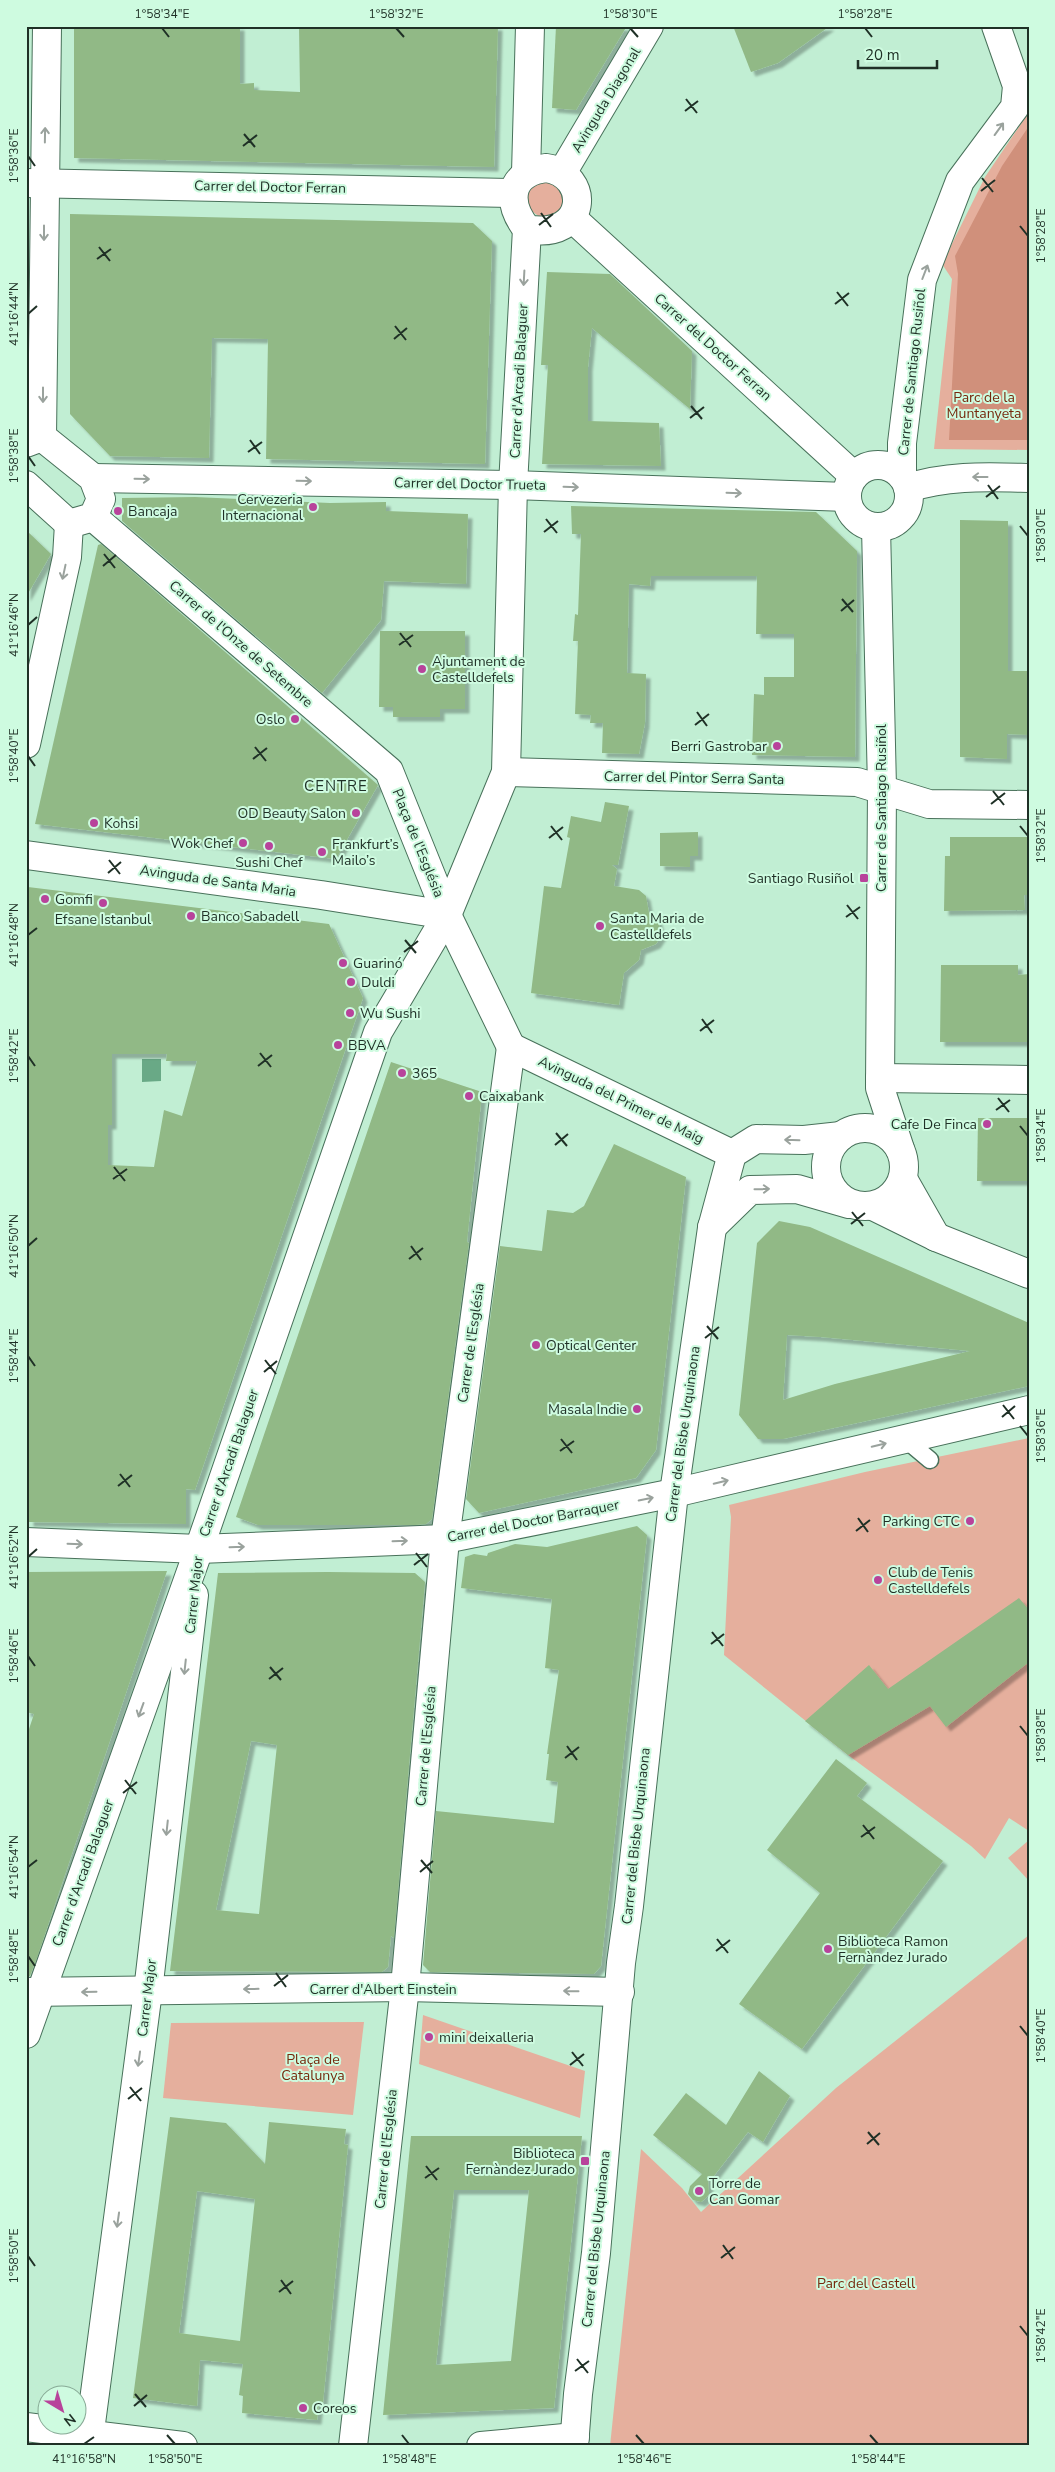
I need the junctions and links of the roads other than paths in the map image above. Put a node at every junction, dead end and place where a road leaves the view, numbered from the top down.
1 (47, 26) edge
2 (530, 26) edge
3 (649, 26) edge
4 (996, 26) edge
5 (562, 173) junction
6 (520, 183) junction
7 (35, 184) edge
8 (572, 218) junction
9 (527, 229) junction
10 (34, 440) edge
11 (93, 478) junction
12 (1029, 478) edge
13 (905, 482) junction
14 (513, 485) junction
15 (26, 486) edge
16 (851, 487) junction
17 (81, 520) junction
18 (876, 527) junction
19 (26, 744) edge
20 (389, 771) joint
21 (506, 772) junction
22 (882, 788) junction
23 (1029, 805) edge
24 (26, 855) edge
25 (322, 895) joint
26 (447, 915) junction
27 (378, 1032) joint
28 (511, 1047) junction
29 (1029, 1080) edge
30 (880, 1083) junction
31 (852, 1132) junction
32 (900, 1149) junction
33 (732, 1154) junction
34 (902, 1180) junction
35 (863, 1206) junction
36 (712, 1228) junction
37 (936, 1237) junction
38 (1029, 1274) edge
39 (1029, 1410) edge
40 (905, 1439) junction
41 (930, 1460) dead end
42 (674, 1493) junction
43 (445, 1539) junction
44 (26, 1542) edge
45 (199, 1549) junction
46 (405, 1987) junction
47 (148, 1991) junction
48 (34, 1992) edge
49 (620, 1992) junction
50 (26, 2034) edge
51 (26, 2427) edge
52 (89, 2441) edge
53 (574, 2441) edge
54 (184, 2446) edge
55 (353, 2446) edge
56 (481, 2446) edge

7 -> 1 street
2 - 6 street
3 - 5 street, Avinguda Diagonal
13 -> 4 street, Carrer de Santiago Rusiñol
5 - 6 street
5 - 8 street
6 - 7 street, Carrer del Doctor Ferran
6 - 9 street
7 -> 10 street
8 - 9 street
8 - 16 street, Carrer del Doctor Ferran
9 -> 14 street, Carrer d'Arcadi Balaguer
10 - 11 street
11 -> 14 street, Carrer del Doctor Trueta
11 - 17 street
12 -> 13 street
13 - 16 street
13 - 18 street
14 -> 16 street, Carrer del Doctor Trueta
14 - 21 street, Carrer d'Arcadi Balaguer
15 - 17 street, Carrer de l'Onze de Setembre
16 - 18 street
17 -> 19 street
17 - 20 street, Carrer de l'Onze de Setembre
18 - 22 street, Carrer de Santiago Rusiñol
20 - 26 street, Plaça de l'Església
21 - 22 street, Carrer del Pintor Serra Santa
21 - 26 street, Plaça de l'Església
22 - 23 street, Carrer del Pintor Serra Santa
22 - 30 street, Carrer de Santiago Rusiñol
24 - 25 street, Avinguda de Santa Maria
25 - 26 street, Plaça de l'Església
26 - 27 street, Plaça de l'Església
26 - 28 street, Plaça de l'Església
27 - 45 street, Carrer d'Arcadi Balaguer
28 - 33 street, Avinguda del Primer de Maig
28 - 43 street, Carrer de l'Església
29 - 30 street
30 - 31 street, Carrer de Santiago Rusiñol
30 - 32 street, Carrer de Santiago Rusiñol
31 - 32 street
31 -> 33 street
31 - 35 street
32 - 34 street
33 - 36 street, Carrer del Bisbe Urquinaona
34 - 35 street
34 - 37 street
36 -> 35 street
35 - 37 street
36 - 42 street, Carrer del Bisbe Urquinaona
37 - 38 street
39 - 40 street, Carrer del Doctor Barraquer
40 - 41 lane
42 -> 40 street, Carrer del Doctor Barraquer
43 -> 42 street, Carrer del Doctor Barraquer
42 - 49 street, Carrer del Bisbe Urquinaona
45 -> 43 street, Carrer del Doctor Barraquer
43 - 46 street, Carrer de l'Església
44 -> 45 street, Carrer del Doctor Barraquer
45 -> 47 street, Carrer Major
45 -> 48 street, Carrer d'Arcadi Balaguer
46 -> 47 street, Carrer d'Albert Einstein
49 -> 46 street, Carrer d'Albert Einstein
46 - 55 street, Carrer de l'Església
47 -> 48 street, Carrer d'Albert Einstein
47 -> 52 street, Carrer Major
48 - 50 street, Carrer d'Arcadi Balaguer
49 - 53 street, Carrer del Bisbe Urquinaona
51 - 52 street
52 - 54 street
53 - 56 street

